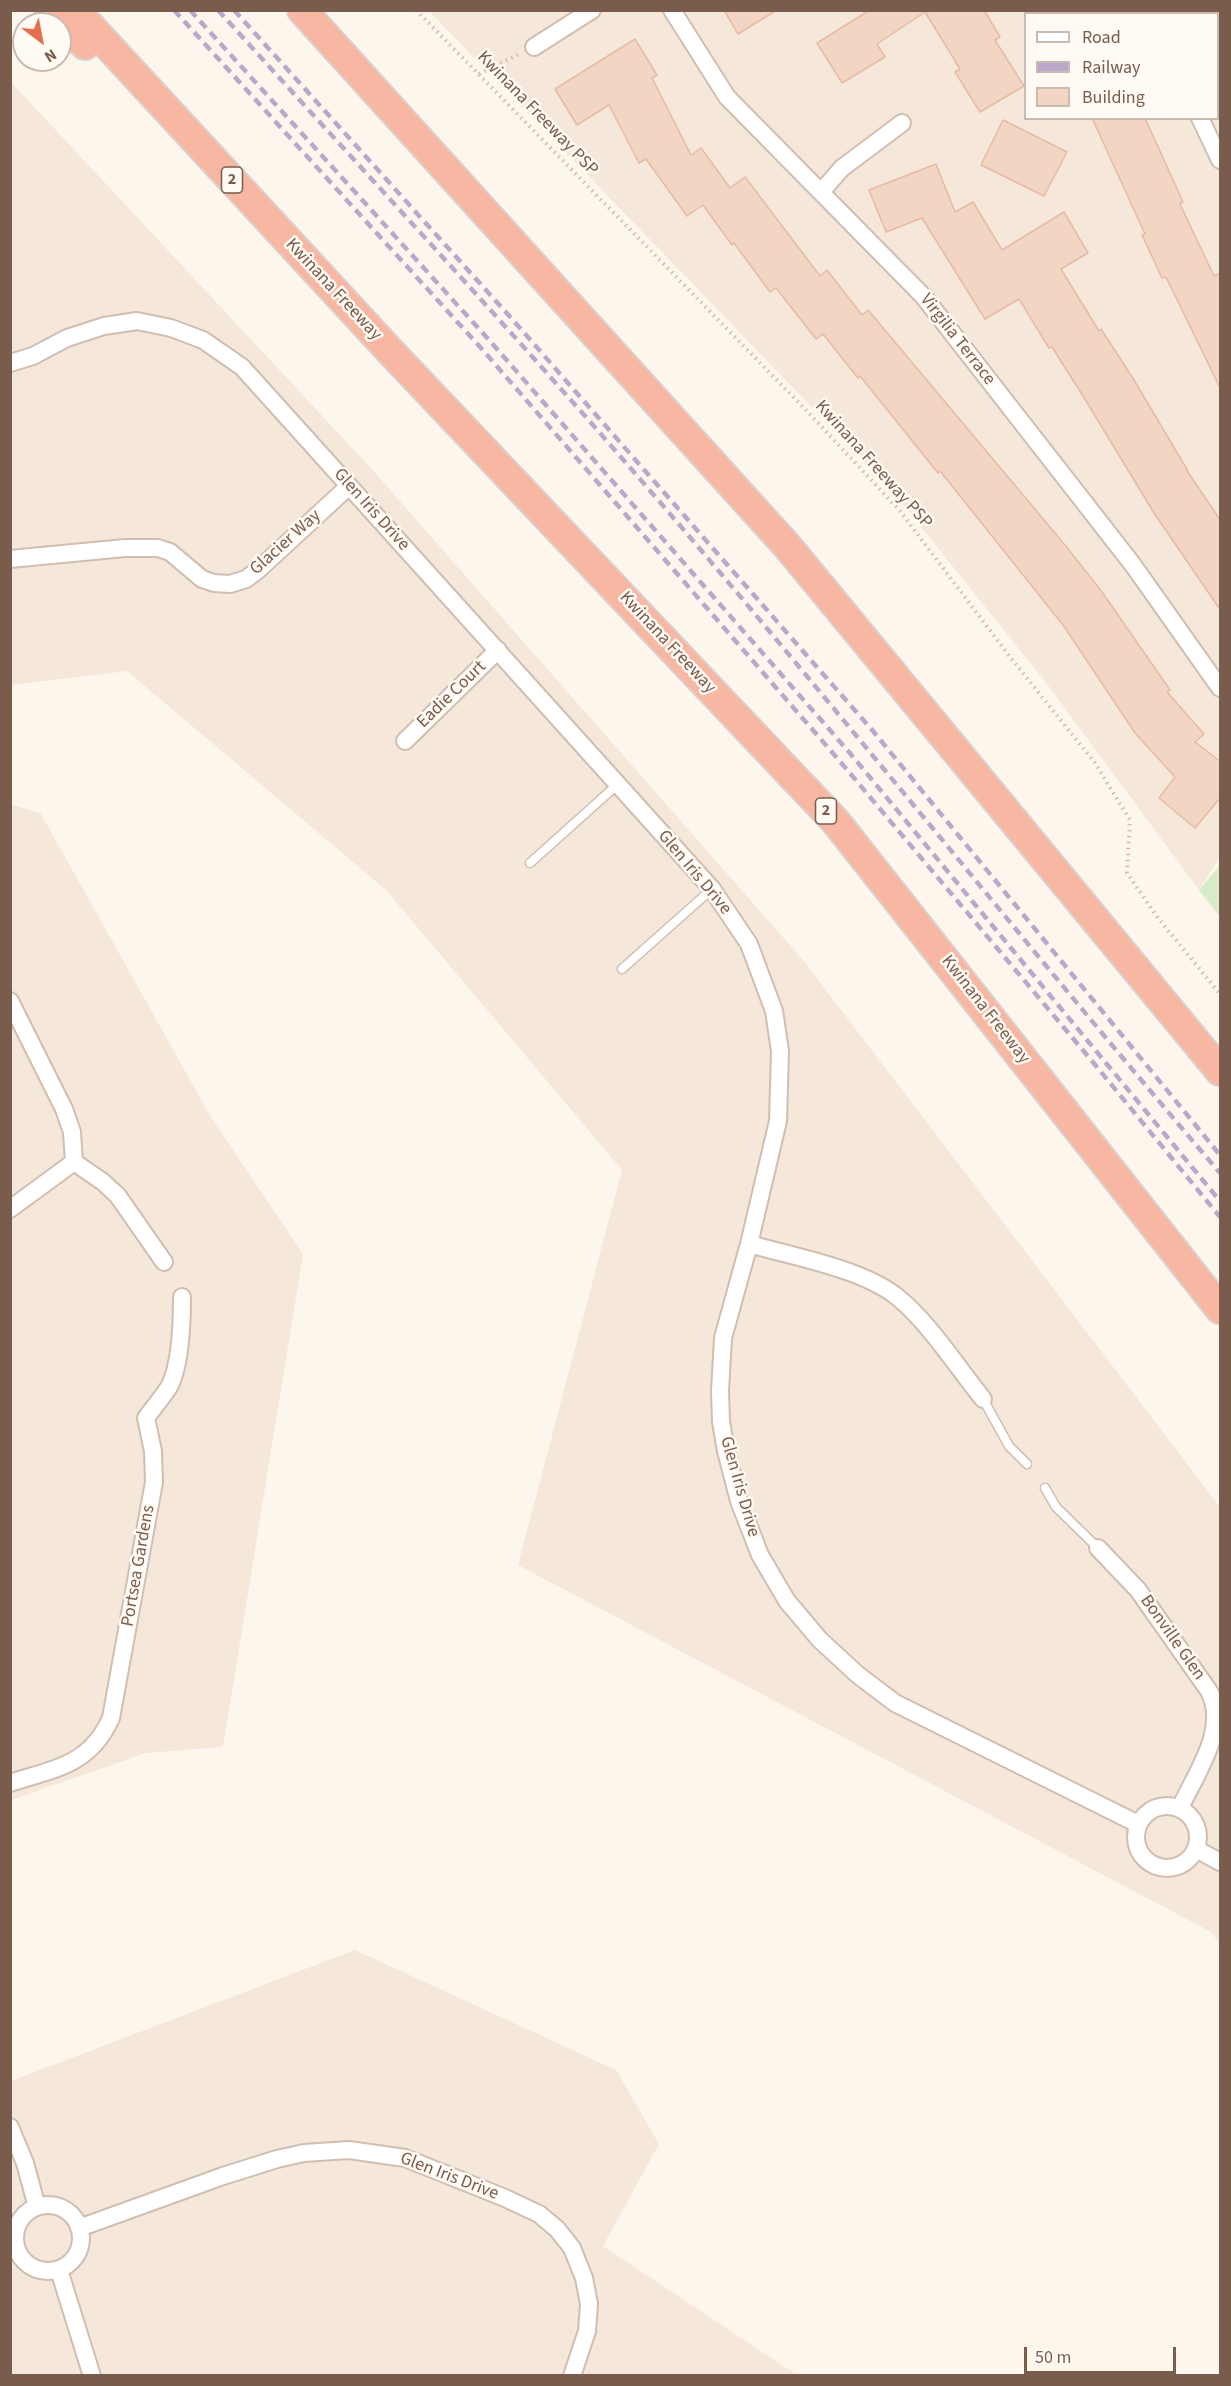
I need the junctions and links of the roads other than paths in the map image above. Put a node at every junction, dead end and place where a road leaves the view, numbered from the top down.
1 (49, 10) edge
2 (75, 10) edge
3 (302, 10) edge
4 (592, 10) edge
5 (672, 10) edge
6 (534, 46) road end
7 (1201, 120) edge
8 (902, 123) dead end
9 (1221, 160) edge
10 (821, 192) junction
11 (389, 350) junction
12 (33, 356) junction
13 (10, 363) edge
14 (10, 377) edge
15 (349, 486) junction
16 (10, 559) edge
17 (498, 650) junction
18 (1221, 688) edge
19 (405, 741) dead end
20 (618, 784) junction
21 (530, 863) dead end
22 (712, 889) junction
23 (622, 969) dead end
24 (10, 1001) edge
25 (1221, 1071) edge
26 (74, 1162) junction
27 (10, 1209) edge
28 (749, 1244) junction
29 (164, 1262) dead end
30 (182, 1297) dead end
31 (1221, 1309) edge
32 (983, 1399) joint
33 (1027, 1464) dead end
34 (1045, 1488) dead end
35 (1098, 1548) joint
36 (10, 1783) edge
37 (1180, 1808) junction
38 (1138, 1824) junction
39 (1196, 1849) junction
40 (1221, 1862) edge
41 (10, 2127) edge
42 (37, 2207) junction
43 (79, 2228) junction
44 (14, 2251) edge
45 (59, 2270) junction
46 (92, 2376) edge
47 (572, 2376) edge

1 - 11 highway
2 - 11 highway, Kwinana Freeway / 2
3 - 25 highway
4 - 6 street
5 - 10 street, Virgilia Terrace
7 - 9 street
8 - 10 street
10 - 18 street, Virgilia Terrace
11 - 31 highway, Kwinana Freeway / 2
12 - 13 street
12 - 14 street
12 - 15 street, Glen Iris Drive
15 - 16 street, Glacier Way
15 - 17 street, Glen Iris Drive
17 - 19 street, Eadie Court
17 - 20 street, Glen Iris Drive
20 - 21 lane
20 - 22 street, Glen Iris Drive
22 - 23 lane
22 - 28 street, Glen Iris Drive
24 - 26 street
26 - 27 street
26 - 29 street
28 - 32 street
28 - 38 street, Glen Iris Drive
30 - 36 street, Portsea Gardens
32 - 33 lane
34 - 35 lane
35 - 37 street, Bonville Glen
37 - 38 street
37 - 39 street
38 - 39 street
39 - 40 street
41 - 42 street
42 - 43 street
42 - 44 street
43 - 45 street
43 - 47 street, Glen Iris Drive
44 - 45 street
45 - 46 street

